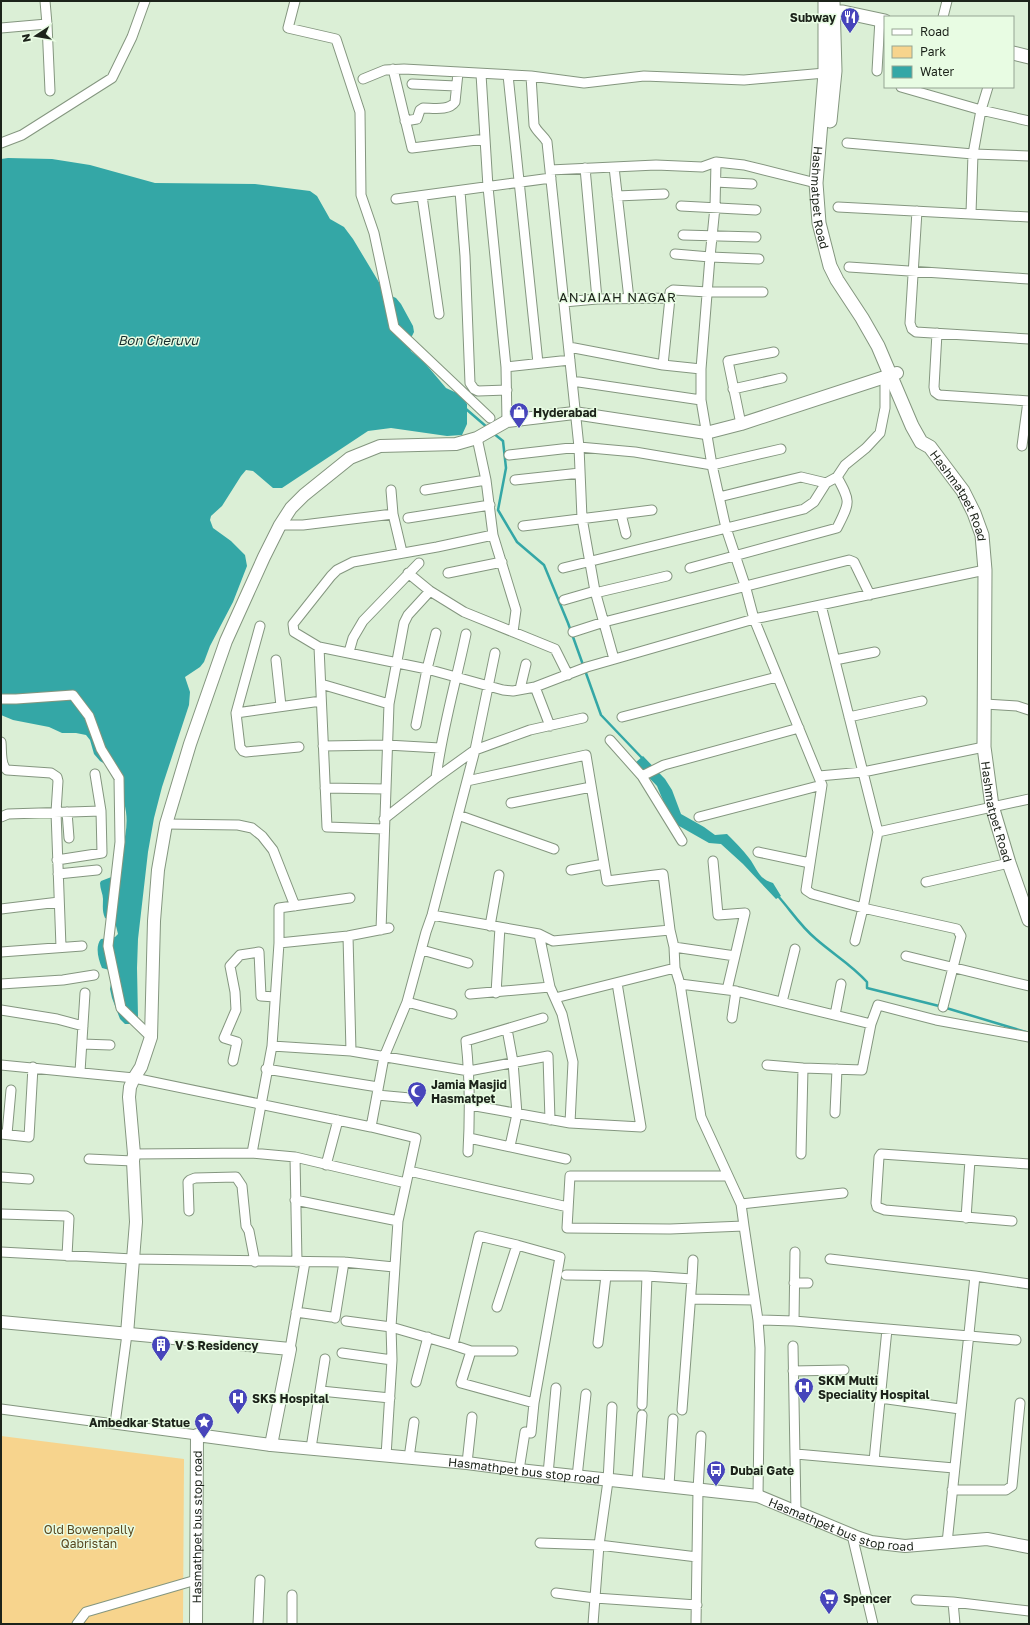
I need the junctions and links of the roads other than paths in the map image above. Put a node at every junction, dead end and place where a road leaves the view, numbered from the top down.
1 (46, 1) edge
2 (145, 1) edge
3 (295, 1) edge
4 (947, 1) edge
5 (829, 6) edge
6 (943, 16) edge
7 (882, 20) edge
8 (47, 24) junction
9 (1, 28) edge
10 (1014, 53) edge
11 (1029, 57) edge
12 (393, 69) junction
13 (877, 71) dead end
14 (458, 72) junction
15 (825, 73) junction
16 (481, 74) junction
17 (508, 75) junction
18 (531, 76) junction
19 (363, 79) dead end
20 (412, 84) dead end
21 (456, 86) junction
22 (905, 88) edge
23 (988, 88) edge
24 (50, 91) dead end
25 (982, 110) junction
26 (405, 121) junction
27 (1029, 122) edge
28 (485, 139) junction
29 (1, 143) edge
30 (847, 143) dead end
31 (973, 154) junction
32 (1029, 156) edge
33 (716, 162) junction
34 (614, 167) junction
35 (585, 168) junction
36 (550, 174) junction
37 (716, 182) junction
38 (519, 183) junction
39 (816, 183) junction
40 (752, 184) dead end
41 (488, 187) junction
42 (460, 191) junction
43 (664, 194) dead end
44 (422, 196) junction
45 (617, 196) junction
46 (396, 199) dead end
47 (681, 206) dead end
48 (838, 207) dead end
49 (715, 208) junction
50 (756, 210) dead end
51 (917, 211) junction
52 (971, 213) junction
53 (1029, 217) edge
54 (822, 223) junction
55 (683, 235) dead end
56 (712, 236) junction
57 (756, 237) dead end
58 (675, 254) dead end
59 (710, 257) junction
60 (759, 259) dead end
61 (849, 267) dead end
62 (913, 271) junction
63 (1029, 279) edge
64 (708, 292) junction
65 (763, 292) dead end
66 (629, 298) junction
67 (670, 298) junction
68 (597, 299) junction
69 (564, 302) junction
70 (439, 314) dead end
71 (937, 333) junction
72 (1029, 339) edge
73 (568, 347) junction
74 (774, 352) dead end
75 (570, 360) junction
76 (538, 363) junction
77 (663, 365) junction
78 (506, 367) junction
79 (701, 369) junction
80 (891, 375) junction
81 (782, 378) dead end
82 (572, 381) junction
83 (733, 389) junction
84 (507, 390) junction
85 (701, 400) junction
86 (1028, 401) edge
87 (574, 413) junction
88 (490, 418) dead end
89 (503, 424) junction
90 (741, 424) junction
91 (706, 433) junction
92 (481, 436) junction
93 (1022, 446) dead end
94 (578, 447) junction
95 (782, 449) dead end
96 (509, 454) dead end
97 (712, 465) junction
98 (580, 473) junction
99 (837, 477) junction
100 (486, 480) junction
101 (515, 480) dead end
102 (826, 483) junction
103 (391, 490) dead end
104 (425, 490) dead end
105 (720, 497) junction
106 (490, 505) junction
107 (652, 510) dead end
108 (393, 514) junction
109 (621, 514) junction
110 (408, 518) dead end
111 (582, 518) junction
112 (280, 525) junction
113 (523, 526) dead end
114 (726, 528) junction
115 (626, 534) dead end
116 (493, 535) junction
117 (402, 552) junction
118 (735, 555) junction
119 (502, 562) junction
120 (589, 562) junction
121 (419, 563) dead end
122 (563, 568) dead end
123 (690, 568) dead end
124 (985, 570) junction
125 (408, 573) junction
126 (448, 573) dead end
127 (667, 576) dead end
128 (745, 585) junction
129 (430, 591) junction
130 (595, 592) junction
131 (870, 595) junction
132 (564, 600) dead end
133 (821, 605) junction
134 (754, 619) junction
135 (604, 622) junction
136 (260, 626) dead end
137 (513, 632) junction
138 (573, 632) dead end
139 (436, 633) dead end
140 (466, 634) dead end
141 (319, 647) junction
142 (349, 652) junction
143 (875, 652) dead end
144 (495, 653) dead end
145 (614, 659) junction
146 (276, 660) dead end
147 (834, 660) junction
148 (397, 662) junction
149 (526, 664) dead end
150 (427, 669) junction
151 (572, 673) junction
152 (457, 677) junction
153 (777, 677) junction
154 (321, 684) junction
155 (488, 686) junction
156 (535, 687) junction
157 (520, 689) junction
158 (1, 699) edge
159 (321, 701) junction
160 (922, 701) dead end
161 (389, 704) junction
162 (985, 704) junction
163 (281, 706) junction
164 (1029, 710) edge
165 (236, 713) junction
166 (622, 717) dead end
167 (849, 717) junction
168 (583, 718) dead end
169 (416, 725) dead end
170 (550, 726) junction
171 (799, 728) junction
172 (610, 740) dead end
173 (1, 742) edge
174 (387, 745) junction
175 (299, 746) dead end
176 (323, 746) junction
177 (984, 747) junction
178 (440, 748) junction
179 (475, 750) junction
180 (862, 772) junction
181 (96, 774) dead end
182 (642, 776) junction
183 (436, 778) junction
184 (467, 781) junction
185 (821, 781) junction
186 (591, 787) junction
187 (325, 788) junction
188 (386, 789) junction
189 (1029, 799) edge
190 (510, 803) dead end
191 (992, 806) junction
192 (101, 811) junction
193 (56, 812) junction
194 (67, 812) junction
195 (458, 815) junction
196 (1, 817) edge
197 (700, 817) dead end
198 (384, 819) junction
199 (166, 824) junction
200 (384, 829) junction
201 (878, 832) junction
202 (69, 838) dead end
203 (682, 841) dead end
204 (554, 849) dead end
205 (758, 852) dead end
206 (57, 860) junction
207 (713, 861) dead end
208 (810, 863) junction
209 (1009, 863) junction
210 (604, 864) junction
211 (97, 870) dead end
212 (571, 870) dead end
213 (58, 874) junction
214 (498, 875) dead end
215 (926, 882) dead end
216 (350, 898) dead end
217 (1025, 899) edge
218 (59, 902) junction
219 (294, 906) junction
220 (863, 908) junction
221 (1, 910) edge
222 (432, 916) junction
223 (1029, 920) edge
224 (490, 926) junction
225 (500, 927) junction
226 (670, 930) junction
227 (539, 934) junction
228 (348, 936) junction
229 (855, 941) dead end
230 (279, 943) junction
231 (82, 946) dead end
232 (61, 947) junction
233 (674, 947) junction
234 (795, 949) dead end
235 (422, 950) junction
236 (1, 952) edge
237 (735, 956) junction
238 (906, 956) dead end
239 (468, 963) dead end
240 (675, 968) junction
241 (953, 968) junction
242 (94, 975) dead end
243 (617, 983) junction
244 (1, 984) edge
245 (680, 984) junction
246 (841, 984) dead end
247 (1029, 986) edge
248 (550, 987) junction
249 (732, 990) junction
250 (85, 993) dead end
251 (496, 993) junction
252 (470, 994) dead end
253 (275, 997) junction
254 (555, 998) junction
255 (407, 1002) junction
256 (782, 1002) junction
257 (943, 1007) dead end
258 (1, 1010) edge
259 (452, 1014) dead end
260 (835, 1015) junction
261 (543, 1018) dead end
262 (732, 1018) dead end
263 (872, 1024) junction
264 (83, 1026) junction
265 (507, 1029) junction
266 (1029, 1037) edge
267 (152, 1038) junction
268 (82, 1044) junction
269 (110, 1045) dead end
270 (272, 1046) junction
271 (351, 1051) junction
272 (384, 1057) junction
273 (233, 1061) dead end
274 (513, 1062) junction
275 (1, 1065) edge
276 (767, 1065) dead end
277 (33, 1067) junction
278 (803, 1068) junction
279 (266, 1069) junction
280 (837, 1069) junction
281 (469, 1071) junction
282 (80, 1072) junction
283 (134, 1078) junction
284 (11, 1090) dead end
285 (377, 1091) junction
286 (410, 1098) dead end
287 (262, 1104) junction
288 (470, 1105) junction
289 (517, 1114) junction
290 (835, 1114) dead end
291 (338, 1120) junction
292 (550, 1120) junction
293 (570, 1124) junction
294 (370, 1126) junction
295 (4, 1134) edge
296 (469, 1138) junction
297 (510, 1146) junction
298 (468, 1152) dead end
299 (252, 1153) junction
300 (801, 1154) dead end
301 (133, 1157) junction
302 (295, 1157) junction
303 (88, 1159) dead end
304 (566, 1159) dead end
305 (970, 1160) junction
306 (326, 1164) junction
307 (1026, 1164) edge
308 (409, 1171) junction
309 (728, 1176) junction
310 (1, 1177) edge
311 (29, 1179) dead end
312 (406, 1183) junction
313 (843, 1193) dead end
314 (295, 1200) junction
315 (741, 1204) junction
316 (568, 1207) junction
317 (189, 1210) dead end
318 (1, 1214) edge
319 (966, 1218) junction
320 (398, 1221) junction
321 (1012, 1221) dead end
322 (744, 1226) junction
323 (517, 1245) junction
324 (1, 1252) edge
325 (794, 1252) dead end
326 (67, 1256) junction
327 (133, 1259) junction
328 (830, 1259) dead end
329 (693, 1260) dead end
330 (255, 1262) junction
331 (301, 1262) junction
332 (344, 1262) junction
333 (394, 1267) junction
334 (566, 1275) dead end
335 (606, 1276) junction
336 (647, 1276) junction
337 (975, 1276) junction
338 (692, 1279) junction
339 (794, 1282) junction
340 (808, 1283) dead end
341 (1029, 1284) edge
342 (691, 1298) junction
343 (755, 1300) junction
344 (497, 1307) dead end
345 (296, 1312) junction
346 (758, 1320) junction
347 (346, 1321) dead end
348 (794, 1321) junction
349 (1, 1322) edge
350 (391, 1327) junction
351 (887, 1329) junction
352 (127, 1334) junction
353 (968, 1335) junction
354 (428, 1337) junction
355 (1016, 1340) dead end
356 (598, 1343) dead end
357 (454, 1345) junction
358 (793, 1346) dead end
359 (290, 1349) junction
360 (471, 1351) junction
361 (513, 1351) dead end
362 (342, 1353) dead end
363 (325, 1359) dead end
364 (392, 1360) junction
365 (844, 1370) dead end
366 (793, 1371) junction
367 (416, 1382) dead end
368 (556, 1388) dead end
369 (321, 1391) junction
370 (586, 1394) dead end
371 (390, 1398) junction
372 (880, 1398) junction
373 (534, 1403) junction
374 (1020, 1403) dead end
375 (612, 1407) dead end
376 (1, 1409) edge
377 (960, 1409) junction
378 (682, 1410) dead end
379 (472, 1417) dead end
380 (673, 1419) dead end
381 (414, 1422) dead end
382 (115, 1424) junction
383 (197, 1435) junction
384 (702, 1436) dead end
385 (271, 1445) junction
386 (311, 1448) junction
387 (796, 1454) junction
388 (386, 1456) junction
389 (410, 1458) junction
390 (874, 1461) junction
391 (467, 1463) junction
392 (954, 1468) junction
393 (519, 1470) junction
394 (548, 1474) junction
395 (577, 1477) junction
396 (608, 1480) junction
397 (637, 1483) junction
398 (669, 1486) junction
399 (698, 1490) junction
400 (952, 1490) junction
401 (758, 1496) junction
402 (796, 1512) junction
403 (852, 1535) junction
404 (947, 1542) junction
405 (540, 1543) dead end
406 (599, 1545) junction
407 (1029, 1547) edge
408 (697, 1557) junction
409 (196, 1580) junction
410 (260, 1580) dead end
411 (556, 1593) dead end
412 (292, 1595) dead end
413 (595, 1598) junction
414 (916, 1600) dead end
415 (953, 1602) junction
416 (697, 1605) junction
417 (1029, 1611) edge
418 (76, 1624) edge
419 (196, 1624) edge
420 (258, 1624) edge
421 (292, 1624) edge
422 (593, 1624) edge
423 (696, 1624) edge
424 (873, 1624) edge
425 (955, 1624) edge

1 - 8 street
2 - 29 street
3 - 88 street
4 - 6 street
5 - 7 main road
5 - 15 main road, Hashmatpet Road
5 - 54 main road
7 - 13 street
8 - 9 street
8 - 24 street
10 - 11 main road
12 - 14 street
12 - 19 street
12 - 26 street
14 - 16 street
14 - 21 street
15 - 18 street
15 - 39 main road, Hashmatpet Road
16 - 17 street
16 - 28 street
17 - 18 street
17 - 38 street
18 - 36 street
20 - 21 street
21 - 26 street
22 - 25 street
23 - 25 street
25 - 27 street
25 - 31 street
26 - 28 street
28 - 41 street
30 - 31 street
31 - 32 street
31 - 52 street
33 - 34 street
33 - 37 street
33 - 39 street
34 - 35 street
34 - 45 street
35 - 36 street
35 - 68 street
36 - 38 street
36 - 69 street
37 - 40 street
37 - 49 street
38 - 41 street
38 - 76 street
39 - 54 main road, Hashmatpet Road
41 - 42 street
41 - 78 street
42 - 44 street
42 - 84 street
43 - 45 street
44 - 46 street
44 - 70 street
45 - 66 street
47 - 49 street
48 - 51 street
49 - 50 street
49 - 56 street
51 - 52 street
51 - 62 street
52 - 53 street
54 - 80 main road, Hashmatpet Road
55 - 56 street
56 - 57 street
56 - 59 street
58 - 59 street
59 - 60 street
59 - 64 street
61 - 62 street
62 - 63 street
62 - 71 street
64 - 65 street
64 - 67 street
64 - 79 street
66 - 67 street
66 - 68 street
67 - 77 street
68 - 69 street
69 - 73 street
71 - 72 street
71 - 86 street
73 - 75 street
73 - 77 street
74 - 83 street
75 - 76 street
75 - 82 street
76 - 78 street
77 - 79 street
78 - 84 street
79 - 85 street
80 - 90 street
80 - 99 street
80 - 124 main road, Hashmatpet Road
81 - 83 street
82 - 85 street
82 - 87 street
83 - 90 street
84 - 89 street
85 - 91 street
86 - 93 street
87 - 89 street
87 - 91 street
87 - 94 street
89 - 92 street
90 - 91 street
91 - 97 street
92 - 100 street
92 - 112 street
94 - 96 street
94 - 97 street
94 - 98 street
95 - 97 street
97 - 105 street
98 - 101 street
98 - 111 street
99 - 102 street
99 - 118 street
100 - 104 street
100 - 106 street
102 - 105 street
102 - 114 street
103 - 108 street
105 - 114 street
106 - 110 street
106 - 116 street
107 - 109 street
108 - 112 street
108 - 117 street
109 - 111 street
109 - 115 street
111 - 113 street
111 - 120 street
112 - 199 street
114 - 118 street
114 - 120 street
116 - 117 street
116 - 119 street
117 - 141 street
118 - 123 street
118 - 128 street
119 - 126 street
119 - 137 street
120 - 122 street
120 - 130 street
121 - 125 street
124 - 131 street
124 - 162 main road, Hashmatpet Road
125 - 129 street
125 - 142 street
127 - 130 street
128 - 131 street
128 - 134 street
128 - 135 street
129 - 137 street
129 - 148 street
130 - 132 street
130 - 135 street
131 - 133 street
133 - 134 street
133 - 147 street
134 - 145 street
134 - 153 street
135 - 138 street
135 - 145 street
136 - 165 street
137 - 151 street
139 - 150 street
140 - 152 street
141 - 142 street
141 - 154 street
142 - 148 street
143 - 147 street
144 - 155 street
145 - 151 street
146 - 163 street
147 - 167 street
148 - 150 street
148 - 161 street
149 - 157 street
150 - 152 street
150 - 169 street
151 - 156 street
152 - 155 street
152 - 178 street
153 - 166 street
153 - 171 street
154 - 159 street
154 - 161 street
155 - 157 street
155 - 179 street
156 - 157 street
156 - 170 street
158 - 267 street
159 - 163 street
159 - 176 street
160 - 167 street
161 - 174 street
162 - 164 street
162 - 177 main road, Hashmatpet Road
163 - 165 street
165 - 175 street
167 - 180 street
168 - 170 street
170 - 179 street
171 - 182 street
171 - 185 street
172 - 182 street
173 - 193 street
174 - 176 street
174 - 178 street
174 - 188 street
176 - 187 street
177 - 180 street
177 - 191 main road, Hashmatpet Road
178 - 183 street
179 - 183 street
179 - 184 street
180 - 185 street
180 - 201 street
181 - 192 street
182 - 203 street
183 - 198 street
184 - 186 street
184 - 195 street
185 - 197 street
185 - 208 street
186 - 190 street
186 - 210 street
187 - 188 street
187 - 200 street
188 - 198 street
189 - 191 street
191 - 201 street
191 - 209 main road, Hashmatpet Road
192 - 194 street
192 - 206 street
193 - 194 street
193 - 196 street
193 - 206 street
194 - 202 street
195 - 204 street
195 - 222 street
198 - 200 street
199 - 219 street
199 - 267 street
200 - 228 street
201 - 220 street
205 - 208 street
206 - 213 street
207 - 237 street
208 - 220 street
209 - 215 street
209 - 217 main road, Hashmatpet Road
210 - 212 street
210 - 226 street
211 - 213 street
213 - 218 street
214 - 224 street
216 - 219 street
217 - 223 main road, Hashmatpet Road
218 - 221 street
218 - 232 street
219 - 230 street
220 - 229 street
220 - 241 street
222 - 224 street
222 - 235 street
224 - 225 street
225 - 227 street
225 - 251 street
226 - 227 street
226 - 233 street
227 - 248 street
228 - 230 street
228 - 271 street
230 - 253 street
231 - 232 street
232 - 236 street
233 - 237 street
233 - 240 street
234 - 256 street
235 - 239 street
235 - 255 street
237 - 249 street
238 - 241 street
240 - 243 street
240 - 245 street
241 - 247 street
241 - 257 street
242 - 244 street
243 - 254 street
243 - 293 street
245 - 249 street
245 - 309 street
246 - 260 street
248 - 251 street
248 - 254 street
249 - 256 street
249 - 262 street
250 - 264 street
251 - 252 street
253 - 270 street
253 - 273 street
254 - 293 street
255 - 259 street
255 - 272 street
256 - 260 street
258 - 264 street
260 - 263 street
261 - 265 street
263 - 266 street
263 - 280 street
264 - 268 street
265 - 274 street
265 - 281 street
267 - 283 street
268 - 269 street
268 - 282 street
270 - 271 street
270 - 279 street
271 - 272 street
272 - 281 street
272 - 285 street
274 - 281 street
274 - 289 street
274 - 292 street
275 - 277 street
276 - 278 street
277 - 282 street
277 - 295 street
278 - 280 street
278 - 300 street
279 - 285 street
279 - 287 street
280 - 290 street
281 - 288 street
282 - 283 street
283 - 287 street
283 - 301 street
284 - 295 street
285 - 286 street
285 - 294 street
287 - 291 street
287 - 299 street
288 - 289 street
288 - 296 street
289 - 292 street
289 - 297 street
291 - 294 street
291 - 306 street
292 - 293 street
294 - 308 street
296 - 297 street
296 - 298 street
297 - 304 street
299 - 301 street
299 - 302 street
301 - 303 street
301 - 327 street
302 - 306 street
302 - 314 street
305 - 307 street
305 - 319 street
305 - 319 street
306 - 312 street
308 - 312 street
308 - 316 street
309 - 315 street
309 - 316 street
310 - 311 street
312 - 320 street
313 - 315 street
314 - 320 street
314 - 331 street
315 - 322 street
316 - 322 street
317 - 330 street
318 - 326 street
319 - 321 street
320 - 333 street
322 - 343 street
323 - 344 street
323 - 357 street
323 - 373 street
324 - 326 street
325 - 339 street
326 - 327 street
327 - 330 street
327 - 352 street
328 - 337 street
329 - 338 street
330 - 331 street
331 - 332 street
331 - 345 street
332 - 333 street
332 - 345 street
333 - 350 street
334 - 335 street
335 - 336 street
335 - 356 street
336 - 338 street
336 - 397 street
337 - 341 street
337 - 353 street
338 - 342 street
339 - 340 street
339 - 348 street
342 - 343 street
342 - 378 street
343 - 346 street
345 - 359 street
346 - 348 street
346 - 401 street
347 - 350 street
348 - 351 street
349 - 352 street
350 - 354 street
350 - 364 street
351 - 353 street
351 - 372 street
352 - 359 street
352 - 382 street
353 - 355 street
353 - 377 street
354 - 357 street
354 - 367 street
357 - 360 street
358 - 366 street
359 - 385 street
360 - 361 street
360 - 373 street
362 - 364 street
363 - 369 street
364 - 371 street
365 - 366 street
366 - 387 street
368 - 394 street
369 - 371 street
369 - 386 street
370 - 395 street
371 - 388 street
372 - 377 street
372 - 390 street
373 - 393 street
374 - 400 street
375 - 396 street
376 - 382 street
377 - 392 street
379 - 391 street
380 - 398 street
381 - 389 street
382 - 383 street
383 - 385 street, Hasmathpet bus stop road
383 - 409 street, Hasmathpet bus stop road
384 - 399 street
385 - 386 street, Hasmathpet bus stop road
386 - 388 street, Hasmathpet bus stop road
387 - 390 street
387 - 402 street
388 - 389 street, Hasmathpet bus stop road
389 - 391 street, Hasmathpet bus stop road
390 - 392 street
391 - 393 street, Hasmathpet bus stop road
392 - 400 street
393 - 394 street, Hasmathpet bus stop road
394 - 395 street, Hasmathpet bus stop road
395 - 396 street, Hasmathpet bus stop road
396 - 397 street, Hasmathpet bus stop road
396 - 406 street
397 - 398 street, Hasmathpet bus stop road
398 - 399 street, Hasmathpet bus stop road
399 - 401 street, Hasmathpet bus stop road
399 - 408 street
400 - 404 street
401 - 402 street, Hasmathpet bus stop road
402 - 403 street, Hasmathpet bus stop road
403 - 404 street, Hasmathpet bus stop road
403 - 424 street
404 - 407 street, Hasmathpet bus stop road
405 - 406 street
406 - 408 street
406 - 413 street
408 - 416 street
409 - 418 street
409 - 419 street, Hasmathpet bus stop road
410 - 420 street
411 - 413 street
412 - 421 street
413 - 416 street
413 - 422 street
414 - 415 street
415 - 417 street
415 - 425 street
416 - 423 street

